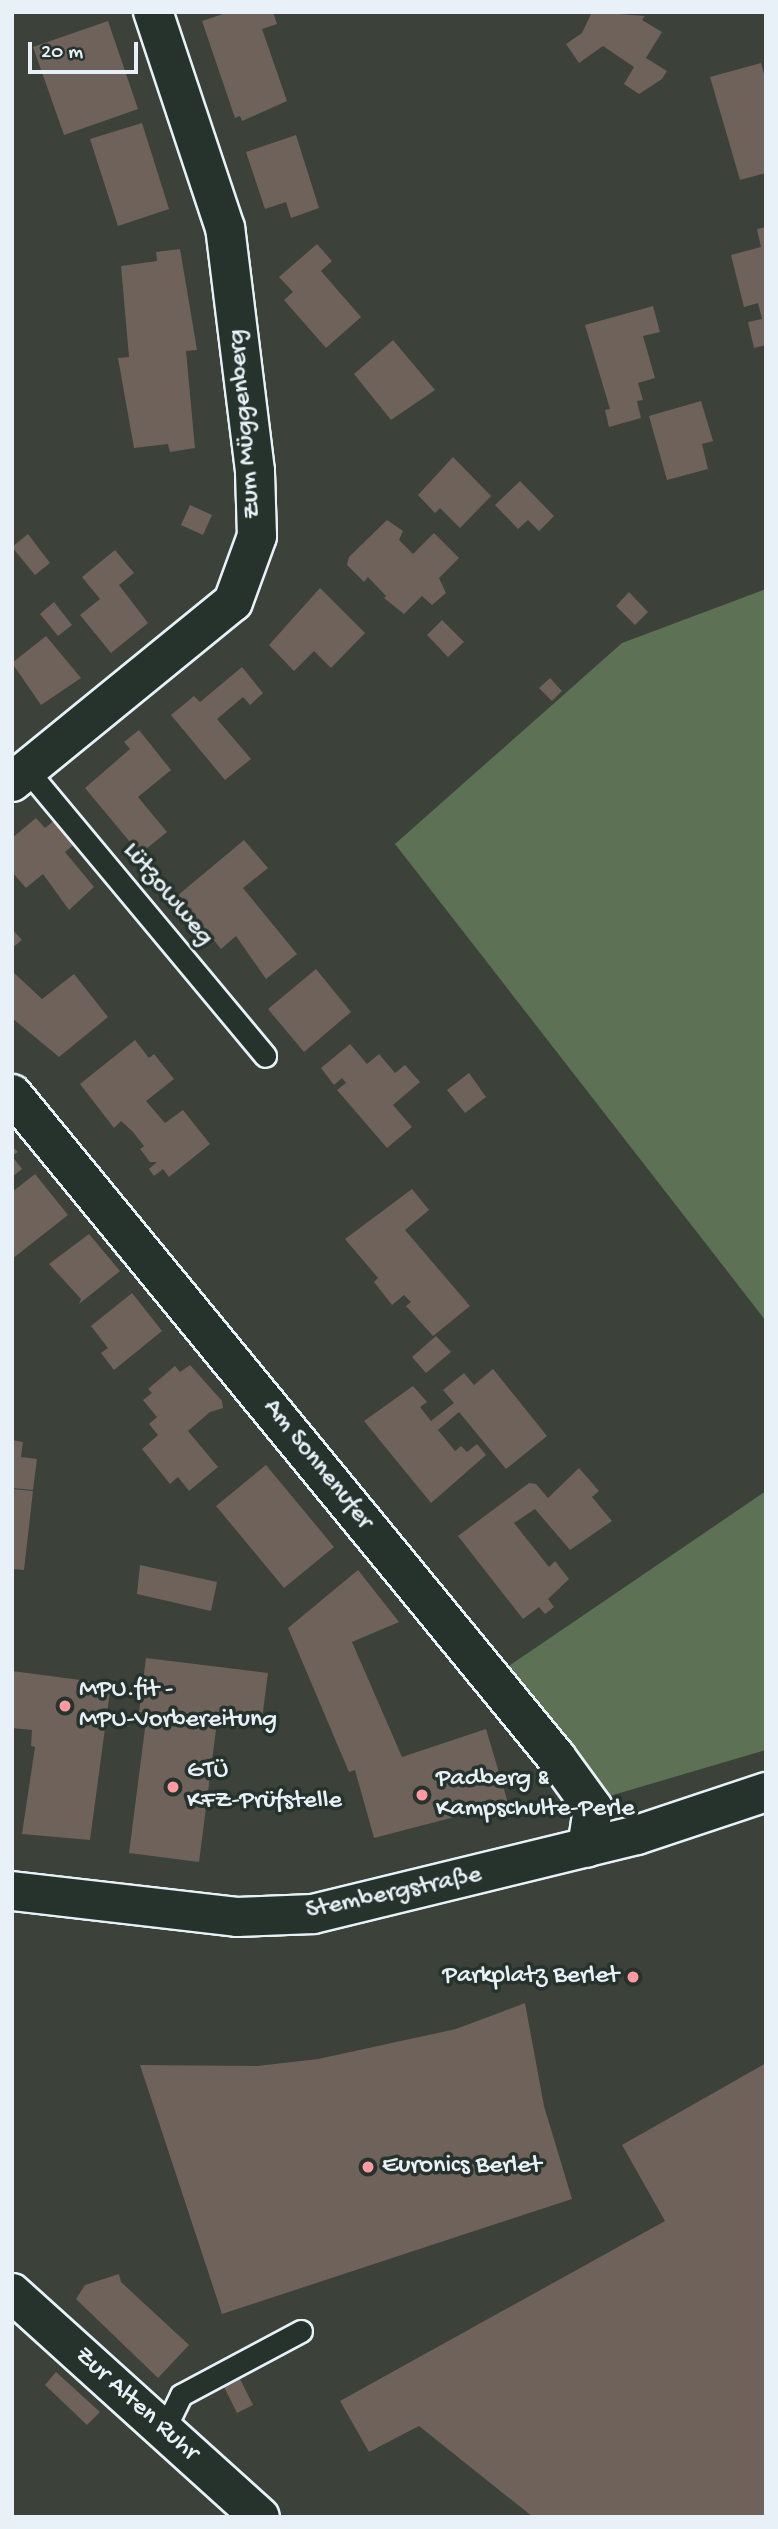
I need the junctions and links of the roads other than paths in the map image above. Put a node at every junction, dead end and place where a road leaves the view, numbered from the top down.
1 (153, 12) edge
2 (17, 768) edge
3 (265, 1056) dead end
4 (12, 1094) edge
5 (766, 1792) edge
6 (587, 1848) junction
7 (12, 1891) edge
8 (12, 2292) edge
9 (301, 2331) dead end
10 (164, 2430) junction
11 (260, 2517) edge

1 - 2 street, Zum Müggenberg
2 - 3 lane, Lützowweg
4 - 6 street, Am Sonnenufer
5 - 6 street, Stembergstraße
6 - 7 street, Stembergstraße
8 - 10 street, Zur Alten Ruhr
9 - 10 lane
10 - 11 street, Zur Alten Ruhr

